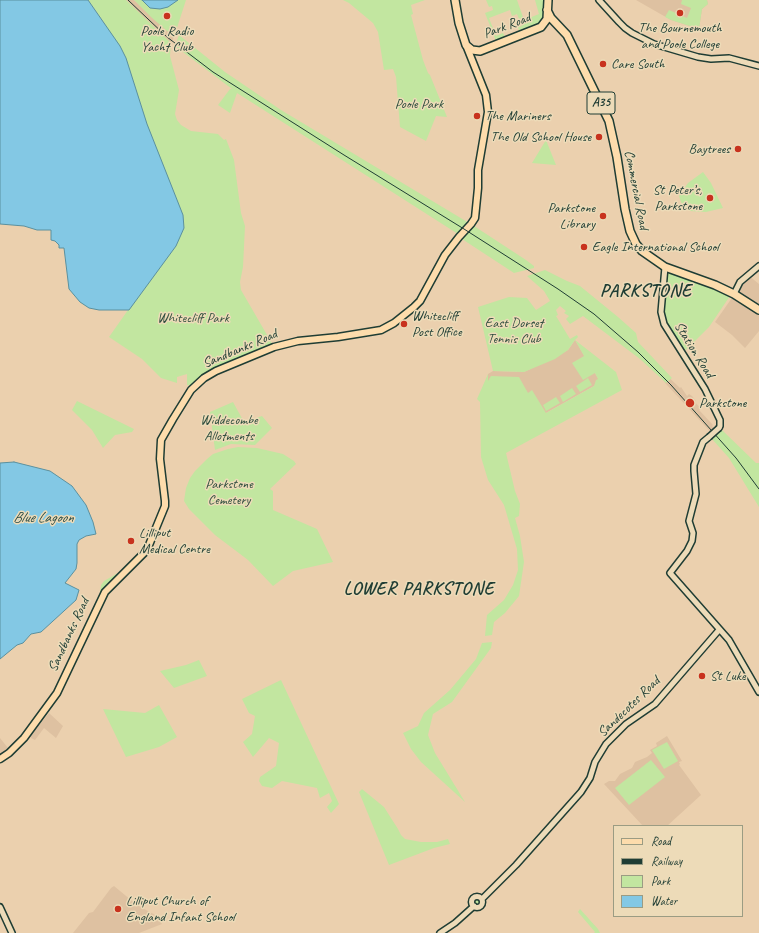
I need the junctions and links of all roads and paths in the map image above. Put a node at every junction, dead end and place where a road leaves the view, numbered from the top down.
1 (455, 0) edge
2 (548, 0) edge
3 (599, 0) edge
4 (547, 10) junction
5 (541, 27) junction
6 (568, 38) junction
7 (466, 45) junction
8 (480, 51) junction
9 (474, 66) junction
10 (759, 66) edge
11 (759, 266) edge
12 (665, 268) junction
13 (734, 294) junction
14 (759, 310) edge
15 (719, 630) junction
16 (759, 692) edge
17 (0, 759) edge
18 (482, 898) junction
19 (474, 906) junction
20 (0, 908) edge
21 (12, 933) edge
22 (440, 933) edge

1 - 7 highway, Sandbanks Road
2 - 4 highway, Park Road
3 - 10 street
4 - 5 highway, Park Road
4 - 6 highway, Commercial Road / A35
5 - 6 highway
5 - 8 highway, Park Road
6 - 12 highway, Commercial Road / A35
7 - 8 highway, Park Road
7 - 9 main road, Sandbanks Road
8 - 9 main road
9 - 17 main road, Sandbanks Road
11 - 13 street
12 - 13 highway, Commercial Road / A35
12 - 15 street, Station Road, bridge
13 - 14 highway, A35
15 - 16 street
15 - 18 street, Sandecotes Road
18 - 19 street
18 - 19 street
19 - 22 street
20 - 21 street

